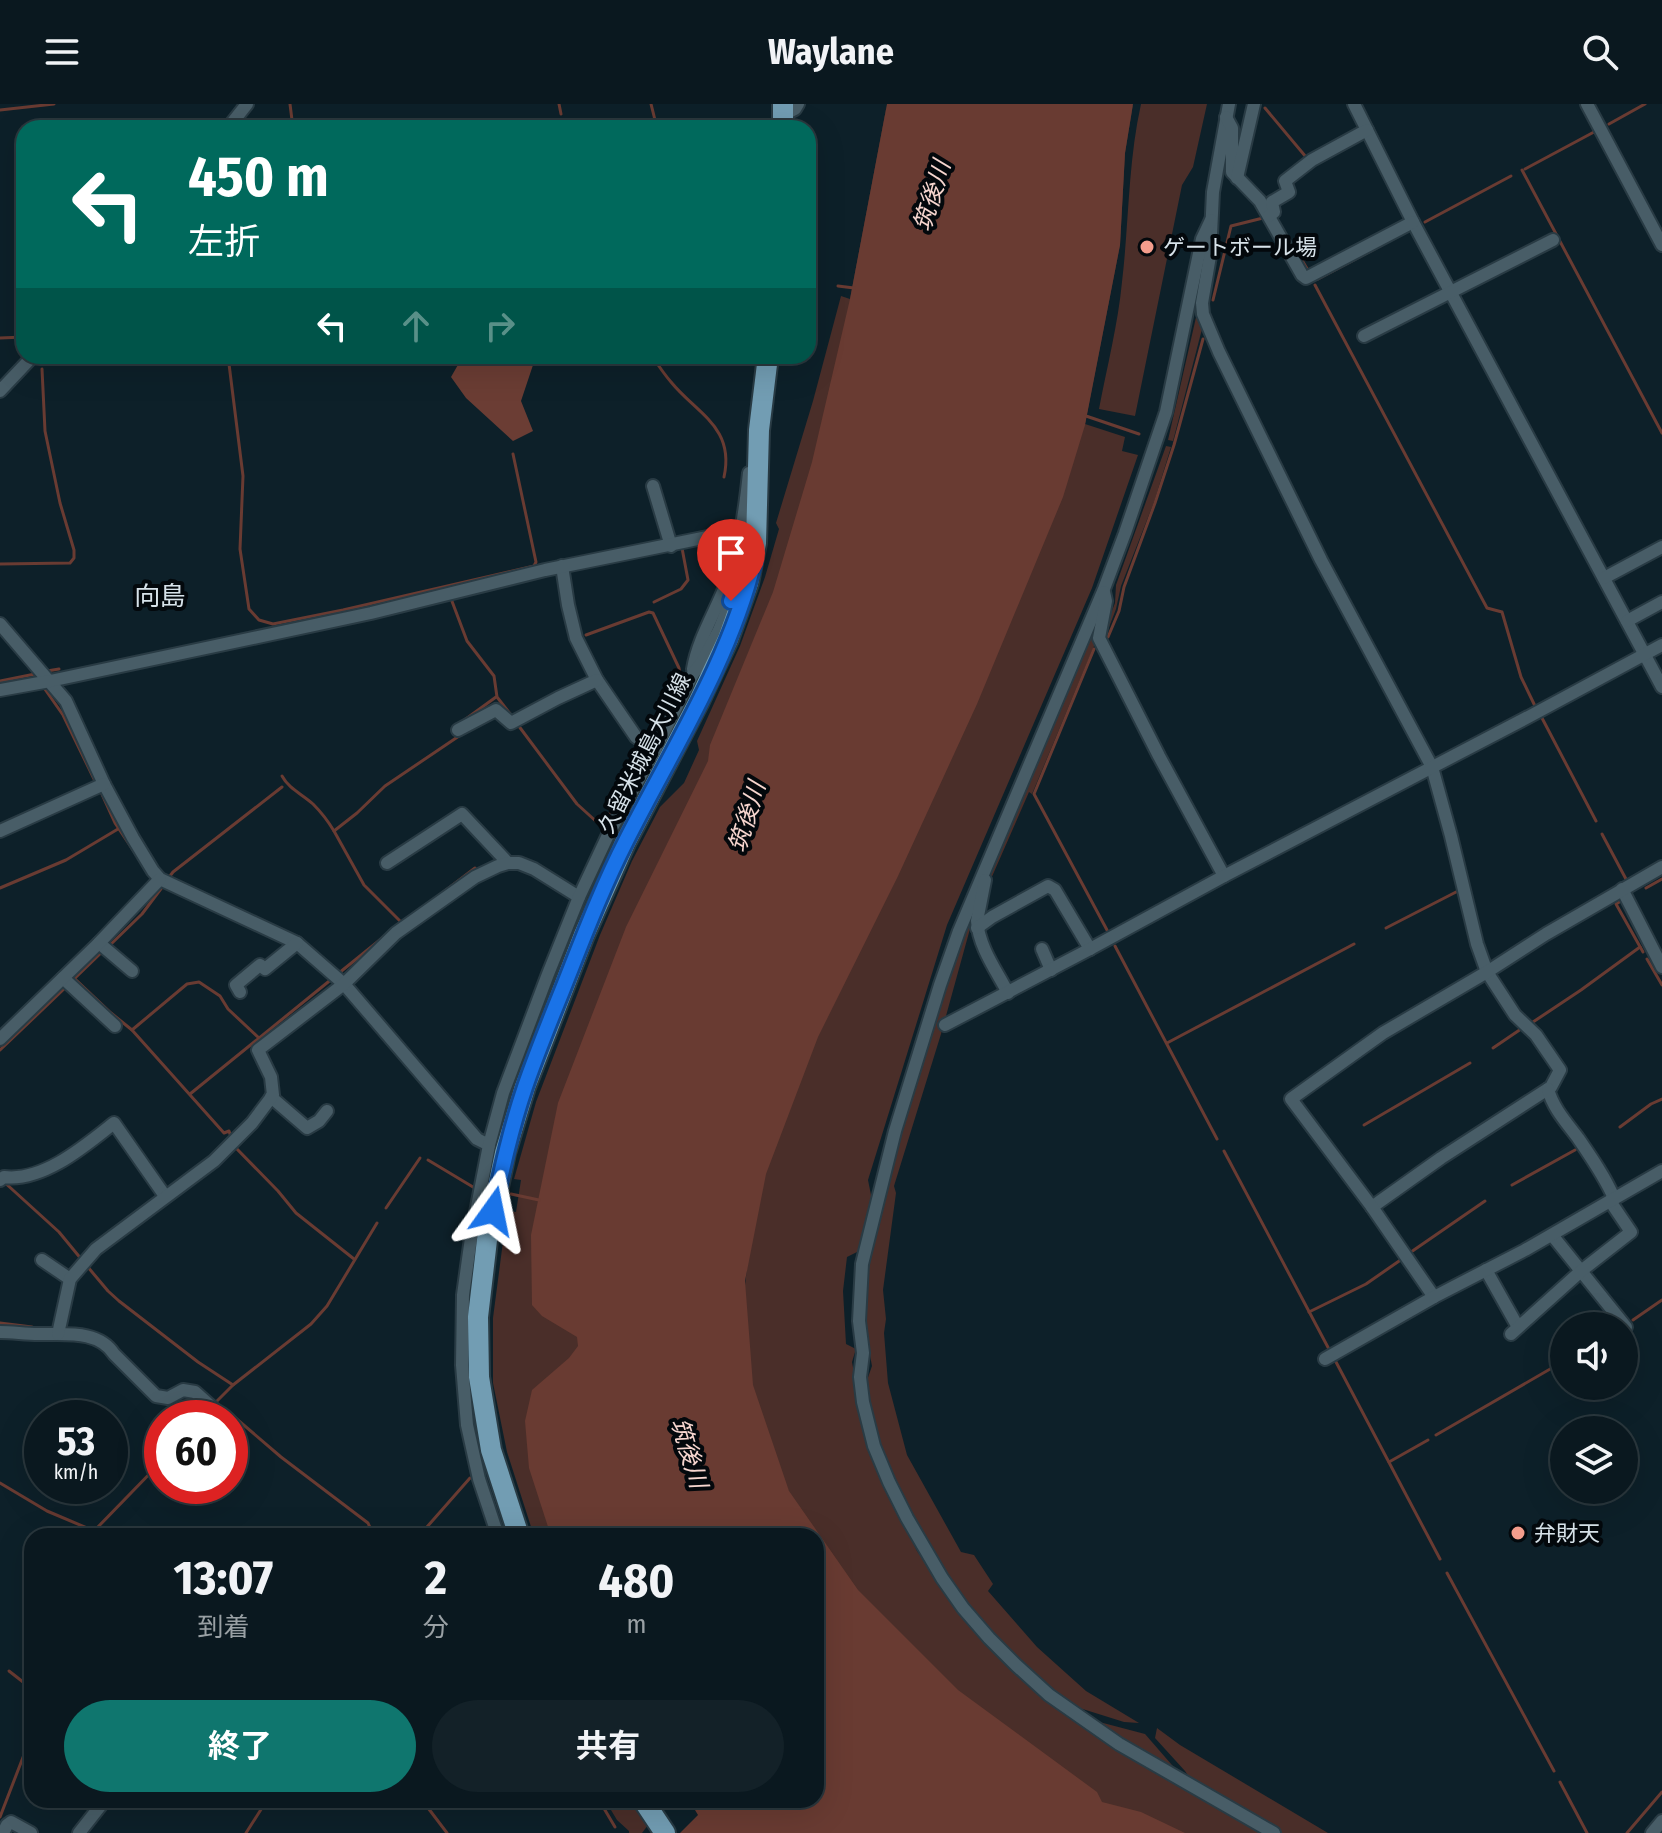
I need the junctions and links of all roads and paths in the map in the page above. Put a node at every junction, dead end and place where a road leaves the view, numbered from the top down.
1 (247, 104) edge
2 (1254, 104) edge
3 (1354, 104) edge
4 (1587, 104) edge
5 (1227, 110) edge
6 (234, 120) edge
7 (1367, 130) junction
8 (1237, 178) junction
9 (1269, 216) junction
10 (1211, 220) junction
11 (1413, 222) junction
12 (1553, 240) dead end
13 (1662, 245) edge
14 (1451, 291) junction
15 (1364, 336) dead end
16 (25, 364) edge
17 (767, 364) edge
18 (0, 391) edge
19 (760, 413) junction
20 (653, 486) dead end
21 (742, 530) junction
22 (671, 546) junction
23 (1662, 547) edge
24 (754, 561) junction
25 (562, 566) junction
26 (1604, 578) junction
27 (1104, 589) junction
28 (1662, 602) edge
29 (1627, 621) junction
30 (0, 624) edge
31 (1662, 645) edge
32 (1645, 654) junction
33 (693, 674) junction
34 (43, 678) junction
35 (597, 680) junction
36 (1662, 687) edge
37 (0, 690) edge
38 (458, 730) dead end
39 (650, 747) junction
40 (1432, 767) junction
41 (100, 786) junction
42 (0, 831) edge
43 (387, 863) dead end
44 (508, 863) junction
45 (1662, 867) edge
46 (985, 869) junction
47 (453, 875) dead end
48 (1224, 876) junction
49 (161, 881) junction
50 (459, 889) junction
51 (1622, 889) junction
52 (579, 897) junction
53 (977, 928) junction
54 (297, 943) junction
55 (103, 946) junction
56 (1042, 949) dead end
57 (1090, 949) junction
58 (1662, 967) edge
59 (1051, 970) junction
60 (132, 971) dead end
61 (1487, 972) junction
62 (63, 978) junction
63 (339, 979) junction
64 (240, 992) dead end
65 (1008, 993) junction
66 (945, 1025) dead end
67 (115, 1026) dead end
68 (0, 1039) edge
69 (1548, 1089) junction
70 (271, 1097) junction
71 (327, 1111) dead end
72 (489, 1145) junction
73 (1662, 1171) edge
74 (0, 1180) edge
75 (165, 1196) junction
76 (1612, 1200) junction
77 (1372, 1207) junction
78 (1552, 1235) junction
79 (42, 1260) dead end
80 (1486, 1270) junction
81 (1581, 1271) junction
82 (70, 1279) junction
83 (1434, 1297) junction
84 (1614, 1312) edge
85 (0, 1332) edge
86 (58, 1334) junction
87 (1325, 1359) dead end
88 (204, 1400) edge
89 (495, 1528) edge
90 (516, 1528) edge
91 (99, 1808) edge
92 (647, 1808) edge
93 (1662, 1821) edge
94 (659, 1831) edge
95 (3, 1833) edge
96 (31, 1833) edge
97 (79, 1833) edge
98 (1274, 1833) edge
99 (1652, 1833) edge

1 - 6 street
2 - 8 street
3 - 7 street
4 - 13 street
5 - 8 street
5 - 10 street
7 - 9 street
7 - 11 street
8 - 9 street
9 - 11 street
10 - 27 street
10 - 40 street
11 - 14 street
12 - 14 street
14 - 15 street
14 - 26 street
16 - 18 street
17 - 19 main road, 久留米城島大川線
19 - 21 street
19 - 24 main road, 久留米城島大川線
20 - 22 street
21 - 22 street
21 - 33 street
22 - 25 street
23 - 26 street
24 - 33 street
24 - 90 main road, 久留米城島大川線
25 - 34 street
25 - 35 street
26 - 29 street
27 - 46 street
27 - 48 street
28 - 29 street
29 - 32 street
30 - 34 street
31 - 32 street
32 - 36 street
32 - 40 street
33 - 39 street
34 - 37 street
34 - 41 street
35 - 38 street
35 - 39 street
39 - 52 street
40 - 48 street
40 - 61 street
41 - 42 street
41 - 49 street
43 - 44 street
44 - 50 street
44 - 52 street
45 - 51 street
46 - 53 street
46 - 98 street
47 - 50 street
48 - 57 street
49 - 54 street
49 - 55 street
50 - 63 street
51 - 58 street
51 - 61 street
52 - 72 street
53 - 57 street
53 - 65 street
54 - 63 street
54 - 64 street
55 - 60 street
55 - 62 street
56 - 59 street
57 - 59 street
59 - 65 street
61 - 69 street
61 - 77 street
62 - 67 street
62 - 68 street
63 - 70 street
63 - 72 street
65 - 66 street
69 - 76 street
69 - 77 street
70 - 71 street
70 - 75 street
72 - 89 street
73 - 76 street
74 - 75 street
75 - 82 street
76 - 78 street
76 - 81 street
77 - 83 street
78 - 80 street
78 - 81 street
79 - 82 street
80 - 81 street
80 - 83 street
81 - 84 street
82 - 86 street
83 - 87 street
85 - 86 street
86 - 88 street
91 - 97 street
92 - 94 main road
93 - 99 street
95 - 96 street

